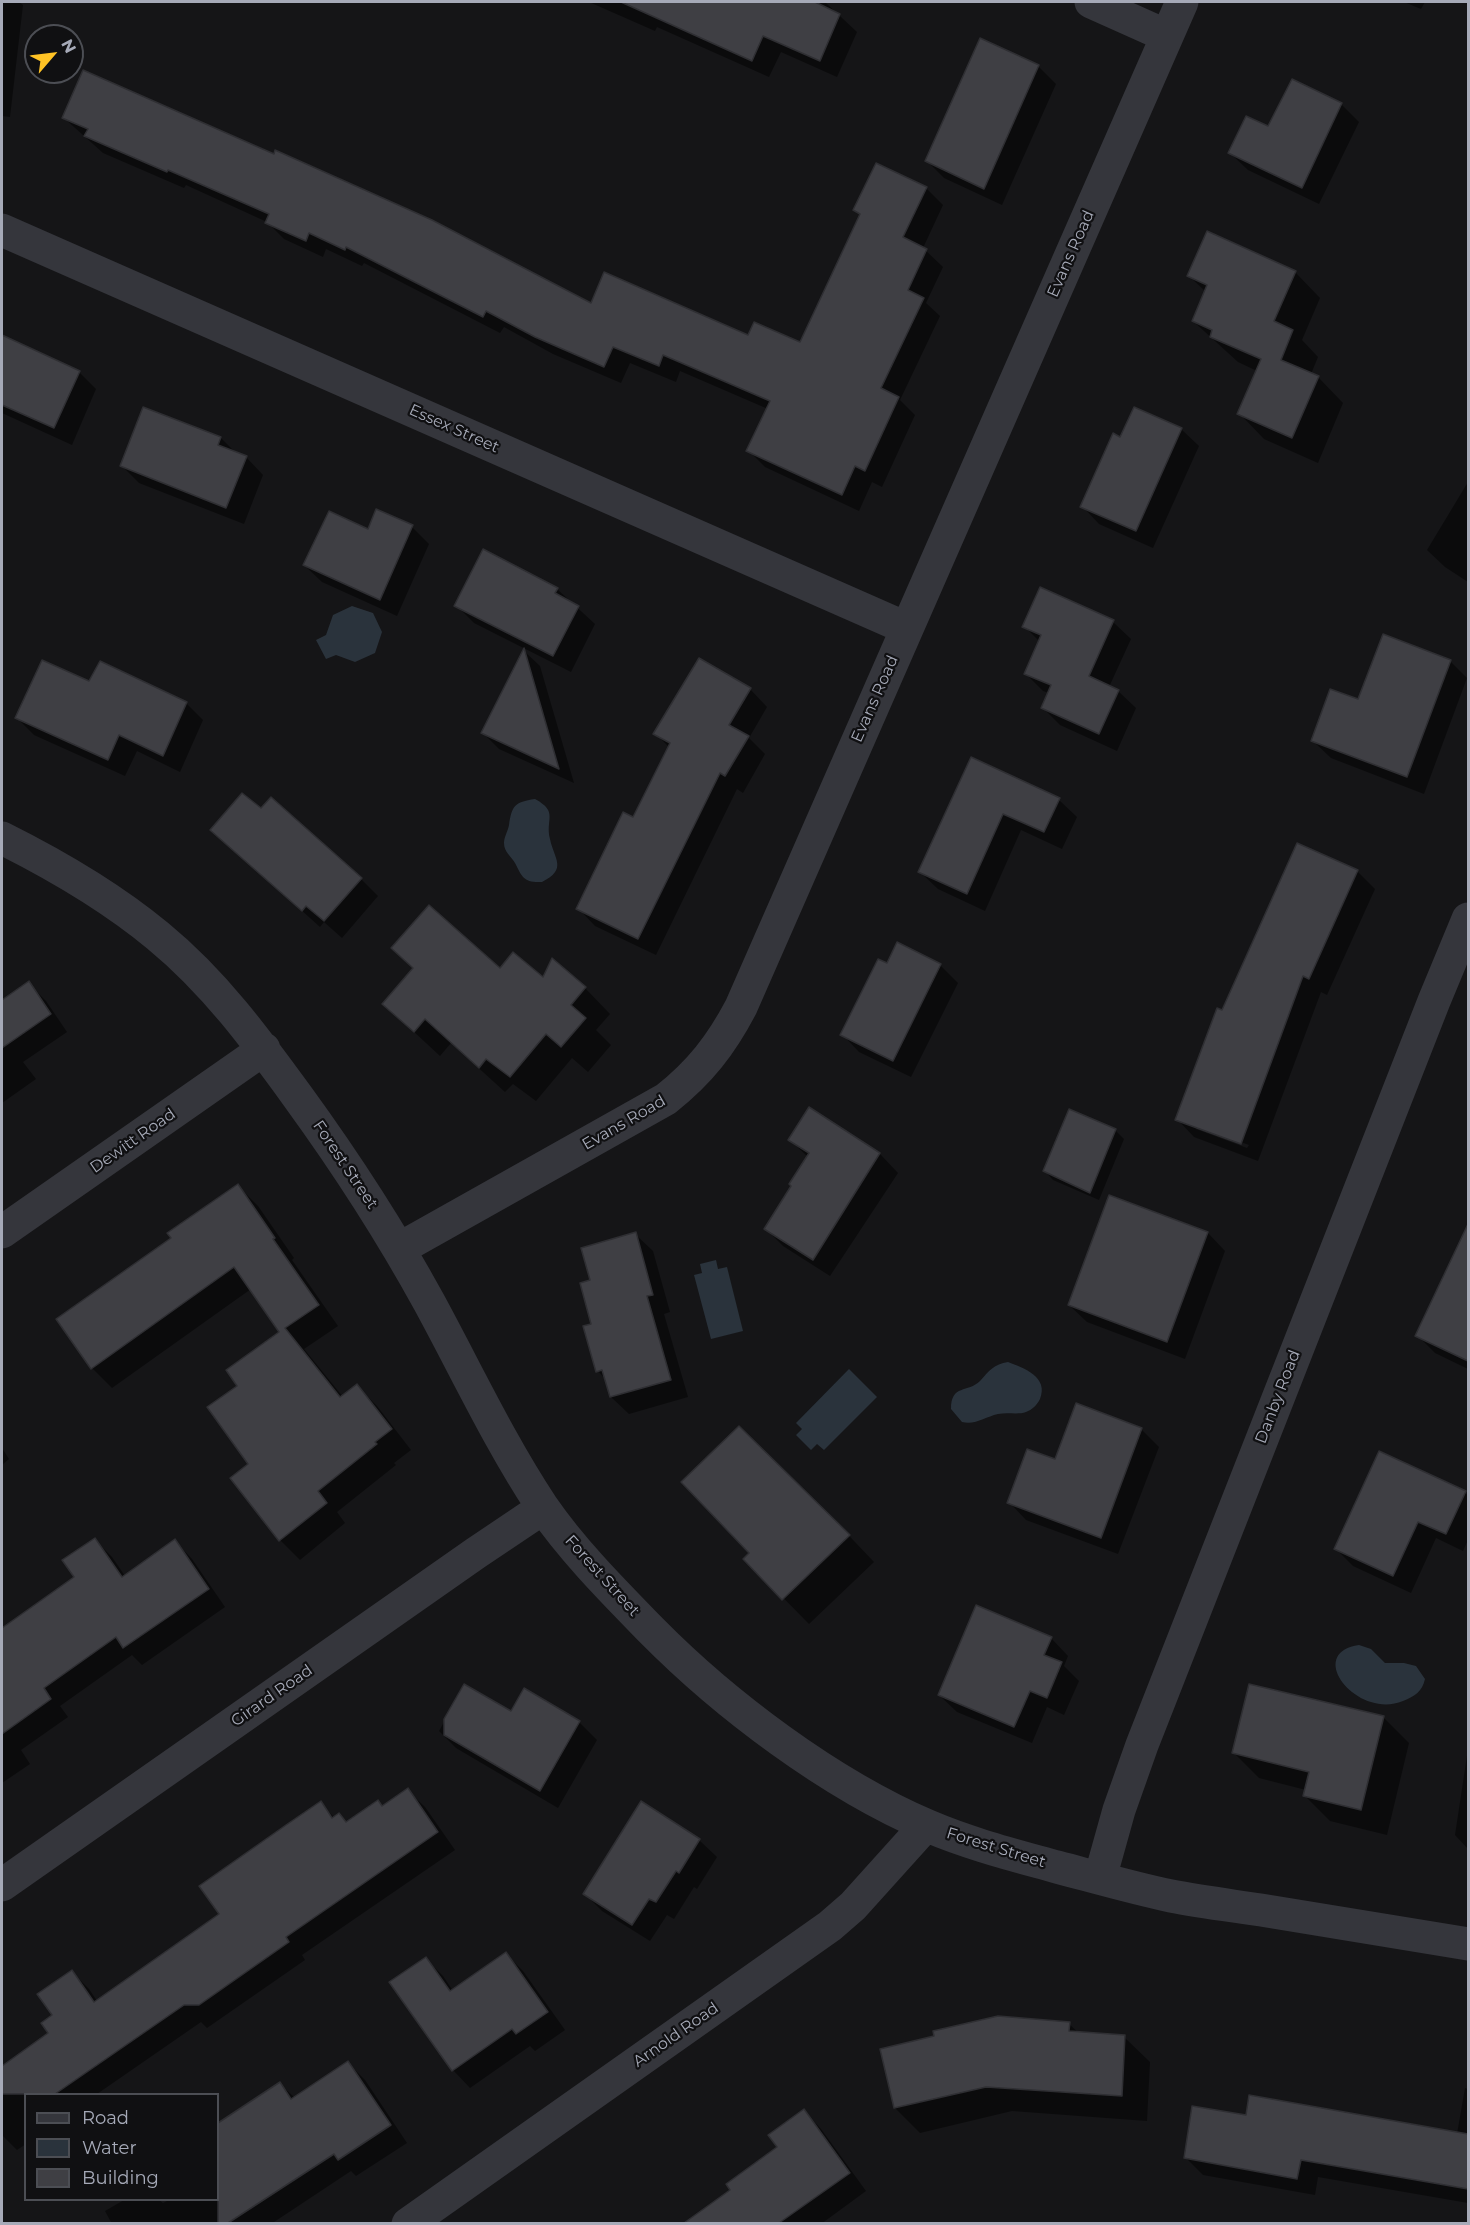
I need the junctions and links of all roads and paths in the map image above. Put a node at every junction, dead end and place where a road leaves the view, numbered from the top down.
1 (1091, 2) edge
2 (1182, 2) edge
3 (1167, 36) junction
4 (2, 230) edge
5 (906, 628) junction
6 (2, 838) edge
7 (1468, 920) edge
8 (264, 1049) junction
9 (2, 1232) edge
10 (399, 1249) junction
11 (543, 1508) junction
12 (926, 1825) junction
13 (1100, 1878) junction
14 (2, 1885) edge
15 (1468, 1944) edge
16 (408, 2223) edge

1 - 3 street
2 - 3 street, Evans Road
3 - 5 street, Evans Road
4 - 5 street, Essex Street
5 - 10 street, Evans Road
6 - 8 street, Forest Street
7 - 13 street, Danby Road
8 - 9 street, Dewitt Road
8 - 10 street, Forest Street
10 - 11 street, Forest Street
11 - 12 street, Forest Street
11 - 14 street, Girard Road
12 - 13 street, Forest Street
12 - 16 street, Arnold Road
13 - 15 street, Forest Street

